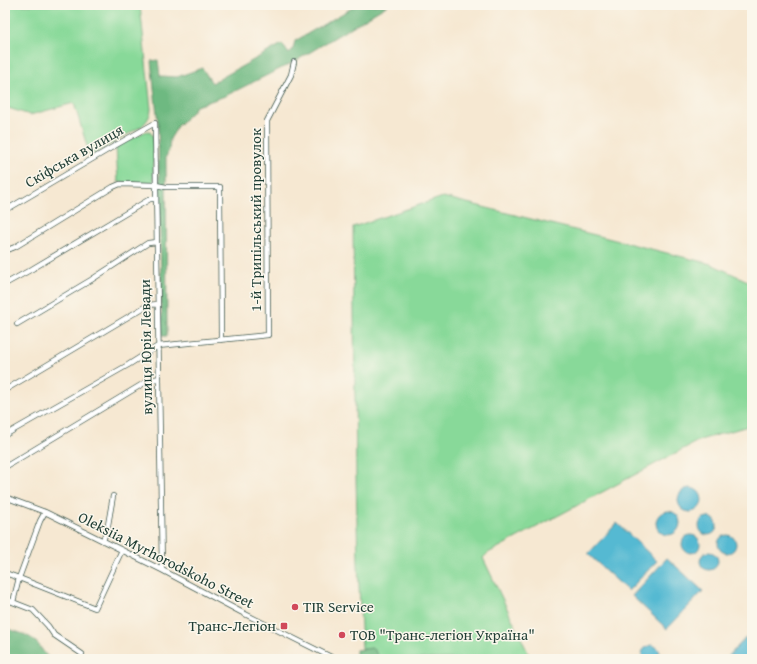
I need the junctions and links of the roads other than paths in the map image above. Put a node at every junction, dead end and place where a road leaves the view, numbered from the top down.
1 (294, 62) dead end
2 (155, 123) joint
3 (156, 185) junction
4 (156, 199) junction
5 (5, 209) edge
6 (157, 242) junction
7 (5, 251) edge
8 (5, 284) edge
9 (158, 304) junction
10 (17, 324) dead end
11 (221, 340) junction
12 (158, 346) junction
13 (159, 378) junction
14 (5, 390) edge
15 (5, 435) edge
16 (5, 467) edge
17 (113, 496) dead end
18 (5, 497) edge
19 (45, 512) junction
20 (102, 540) junction
21 (122, 550) junction
22 (162, 570) junction
23 (5, 574) edge
24 (19, 578) junction
25 (5, 599) edge
26 (13, 602) junction
27 (82, 654) dead end
28 (335, 659) edge

1 - 11 street, 1-й Трипільський провулок
2 - 3 street, вулиця Юрія Левади
2 - 5 street, Скіфська вулиця
3 - 4 street, вулиця Юрія Левади
3 - 7 street
3 - 11 street
4 - 6 street, вулиця Юрія Левади
4 - 8 street
6 - 9 street, вулиця Юрія Левади
6 - 10 street
9 - 12 street, вулиця Юрія Левади
9 - 14 street
11 - 12 street
12 - 13 street, вулиця Юрія Левади
12 - 15 street
13 - 16 street
13 - 22 street, вулиця Юрія Левади
17 - 20 street
18 - 19 street, Oleksiia Myrhorodskoho Street
19 - 20 street, Oleksiia Myrhorodskoho Street
19 - 24 street
20 - 21 street, Oleksiia Myrhorodskoho Street
21 - 22 street, Oleksiia Myrhorodskoho Street
21 - 24 street
22 - 28 street, Oleksiia Myrhorodskoho Street
23 - 24 street
24 - 26 street
25 - 26 street
26 - 27 street

